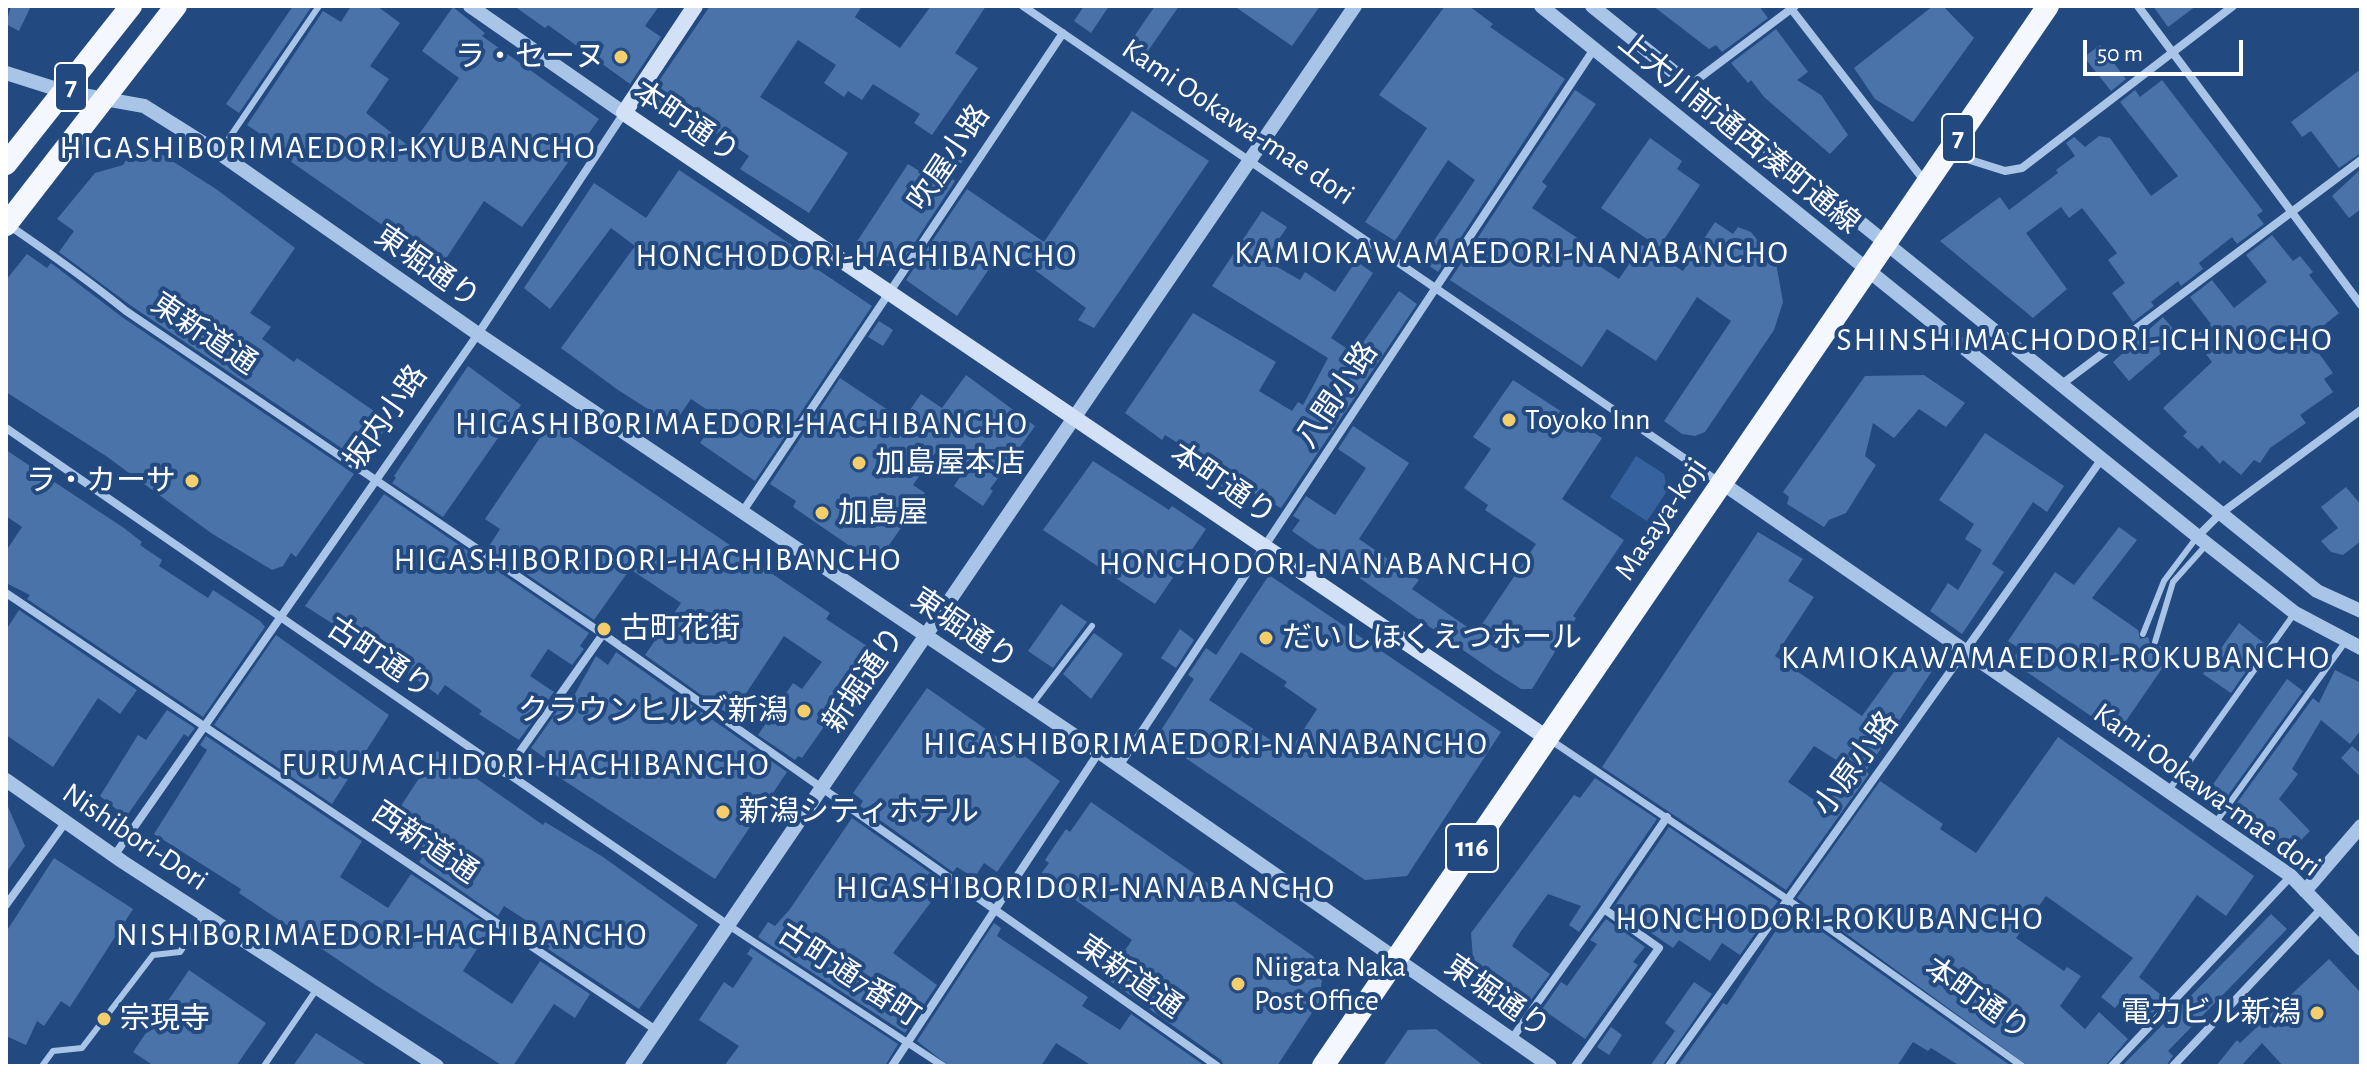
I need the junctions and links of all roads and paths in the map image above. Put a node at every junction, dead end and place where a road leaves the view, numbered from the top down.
1 (131, 6) edge
2 (176, 6) edge
3 (319, 6) edge
4 (470, 6) edge
5 (695, 6) edge
6 (1023, 6) edge
7 (1355, 6) edge
8 (1541, 6) edge
9 (1592, 6) edge
10 (2048, 6) edge
11 (2138, 6) edge
12 (2233, 6) edge
13 (1792, 7) edge
14 (1063, 33) junction
15 (1594, 49) junction
16 (2172, 51) junction
17 (6, 73) edge
18 (1690, 85) junction
19 (66, 92) junction
20 (104, 99) junction
21 (624, 113) junction
22 (219, 153) junction
23 (1948, 153) junction
24 (2361, 160) edge
25 (1249, 161) junction
26 (6, 164) edge
27 (1927, 184) junction
28 (2292, 212) junction
29 (7, 224) edge
30 (1887, 242) junction
31 (1867, 270) junction
32 (1437, 289) junction
33 (887, 291) junction
34 (2361, 305) edge
35 (478, 334) junction
36 (2062, 384) junction
37 (2361, 410) edge
38 (1074, 417) junction
39 (6, 428) edge
40 (2101, 460) junction
41 (377, 480) junction
42 (1722, 483) junction
43 (743, 511) junction
44 (2220, 514) junction
45 (2202, 540) junction
46 (1265, 547) junction
47 (6, 593) edge
48 (2361, 611) edge
49 (2295, 613) junction
50 (279, 618) junction
51 (1092, 626) dead end
52 (603, 634) junction
53 (927, 634) junction
54 (2143, 634) dead end
55 (2346, 641) junction
56 (2155, 642) dead end
57 (2361, 648) edge
58 (1967, 652) junction
59 (1031, 706) junction
60 (204, 726) junction
61 (1547, 738) junction
62 (1099, 752) junction
63 (1119, 766) junction
64 (505, 773) junction
65 (6, 780) edge
66 (821, 789) junction
67 (2169, 790) junction
68 (1667, 817) junction
69 (2216, 822) junction
70 (65, 823) junction
71 (2361, 826) edge
72 (114, 856) junction
73 (2291, 876) junction
74 (2305, 891) junction
75 (1787, 899) junction
76 (6, 905) edge
77 (2322, 908) junction
78 (1604, 909) junction
79 (991, 910) junction
80 (204, 915) junction
81 (728, 925) junction
82 (2361, 949) edge
83 (1397, 959) junction
84 (318, 987) junction
85 (656, 1030) junction
86 (1511, 1040) junction
87 (907, 1042) junction
88 (42, 1066) edge
89 (264, 1066) edge
90 (437, 1066) edge
91 (632, 1066) edge
92 (892, 1066) edge
93 (943, 1066) edge
94 (1217, 1066) edge
95 (1323, 1066) edge
96 (1550, 1066) edge
97 (1575, 1066) edge
98 (1669, 1066) edge
99 (2022, 1066) edge
100 (2112, 1066) edge
101 (2173, 1066) edge

1 - 19 highway, 7
2 - 20 highway, 7
3 - 22 lane
4 - 21 street, 本町通り
5 - 21 main road, 坂内小路
6 - 14 street, Kami Ookawa-mae dori
7 - 25 street, 新堀通り
8 - 15 street, 上大川前通西湊町通線
9 - 18 street, 上大川前通西湊町通線
10 - 23 highway, Masaya-koji / 7
11 - 16 street
12 - 16 street
13 - 18 street
13 - 27 street
14 - 25 street, Kami Ookawa-mae dori
14 - 33 street, 吹屋小路
15 - 31 street, 上大川前通西湊町通線
15 - 32 street, 八間小路
16 - 23 street
16 - 28 street
17 - 19 street, 東堀通り
18 - 30 street, 上大川前通西湊町通線
19 - 20 street, 東堀通り
19 - 26 highway, 7
20 - 22 street, 東堀通り
20 - 29 highway, 7
21 - 33 main road, 本町通り
21 - 35 street, 坂内小路
22 - 35 street, 東堀通り
23 - 27 highway, Masaya-koji / 7
24 - 28 street
25 - 32 street, Kami Ookawa-mae dori
25 - 38 street, 新堀通り
27 - 30 highway, Masaya-koji / 7
28 - 34 street
28 - 36 street
29 - 41 street, 東新道通
30 - 31 highway, Masaya-koji / 7
30 - 36 street, 上大川前通西湊町通線
31 - 40 street, 上大川前通西湊町通線
31 - 42 highway, Masaya-koji / 7
32 - 42 street, Kami Ookawa-mae dori
32 - 46 street, 八間小路
33 - 38 main road, 本町通り
33 - 43 street, 吹屋小路
35 - 41 street, 坂内小路
35 - 43 street, 東堀通り
36 - 44 street, 上大川前通西湊町通線
37 - 44 street
38 - 46 main road, 本町通り
38 - 53 street, 新堀通り
39 - 50 street, 古町通り
40 - 45 street, 上大川前通西湊町通線
40 - 58 street, 小原小路
41 - 50 street, 坂内小路
41 - 52 street, 東新道通
42 - 58 street, Kami Ookawa-mae dori
42 - 61 highway, Masaya-koji / 7
43 - 53 street, 東堀通り
44 - 45 street
44 - 48 street, 上大川前通西湊町通線
45 - 49 street, 上大川前通西湊町通線
45 - 54 lane
45 - 56 lane
46 - 61 main road, 本町通り
46 - 63 street, 八間小路
47 - 60 street, 西新道通
49 - 55 street, 上大川前通西湊町通線
49 - 67 lane
50 - 60 street, 坂内小路
50 - 64 street, 古町通り
51 - 59 lane
52 - 64 street
52 - 66 street, 東新道通
53 - 59 street, 東堀通り
53 - 66 street, 新堀通り
55 - 57 street, 上大川前通西湊町通線
55 - 69 lane
58 - 67 street, Kami Ookawa-mae dori
58 - 75 street, 小原小路
59 - 62 street, 東堀通り
60 - 72 street, 坂内小路
60 - 85 street, 西新道通
61 - 68 street, 本町通り
61 - 83 highway, Masaya-koji / 116
62 - 63 street, 東堀通り
62 - 79 street
63 - 83 street, 東堀通り
64 - 81 street, 古町通り
65 - 70 street, Nishibori-Dori
66 - 79 street, 東新道通
66 - 81 street, 新堀通り
67 - 69 street, Kami Ookawa-mae dori
68 - 75 street, 本町通り
68 - 78 street
69 - 73 street, Kami Ookawa-mae dori
70 - 72 street, Nishibori-Dori
70 - 76 street
71 - 74 street
72 - 80 street, Nishibori-Dori
73 - 74 street, Kami Ookawa-mae dori
73 - 100 street
74 - 77 street, Kami Ookawa-mae dori
75 - 98 street, 小原小路
75 - 99 street, 本町通り
77 - 82 street, Kami Ookawa-mae dori
77 - 101 street
78 - 86 street
78 - 97 street
79 - 87 street
79 - 94 street, 東新道通
80 - 84 street, Nishibori-Dori
80 - 88 lane
81 - 85 street, 新堀通り
81 - 87 street, 古町通7番町
83 - 86 street, 東堀通り
83 - 95 highway, Masaya-koji / 116
84 - 89 lane
84 - 90 street, Nishibori-Dori
85 - 91 street, 新堀通り
86 - 96 street, 東堀通り
87 - 92 street
87 - 93 street, 古町通7番町

